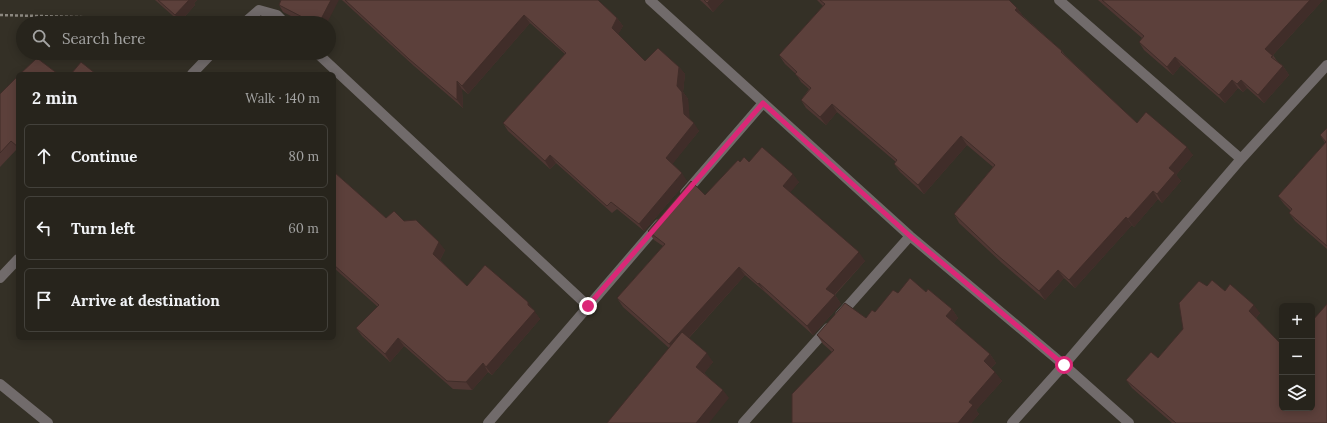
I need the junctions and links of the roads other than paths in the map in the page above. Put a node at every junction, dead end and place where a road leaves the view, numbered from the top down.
1 (650, 0) edge
2 (1059, 0) edge
3 (252, 16) edge
4 (278, 16) edge
5 (205, 60) edge
6 (325, 60) edge
7 (1327, 65) edge
8 (194, 72) edge
9 (763, 103) junction
10 (1241, 159) junction
11 (680, 198) edge
12 (665, 216) edge
13 (910, 236) junction
14 (16, 261) edge
15 (0, 278) edge
16 (588, 306) junction
17 (1064, 365) junction
18 (0, 384) edge
19 (48, 423) edge
20 (488, 423) edge
21 (744, 423) edge
22 (1012, 423) edge
23 (1129, 423) edge

1 - 9 street
2 - 10 street
3 - 4 street
5 - 8 street
6 - 16 street
7 - 10 street
9 - 11 street
9 - 13 street
10 - 17 street
12 - 16 street
13 - 17 street
13 - 21 street
14 - 15 street
16 - 20 street
17 - 22 street
17 - 23 street
18 - 19 street

